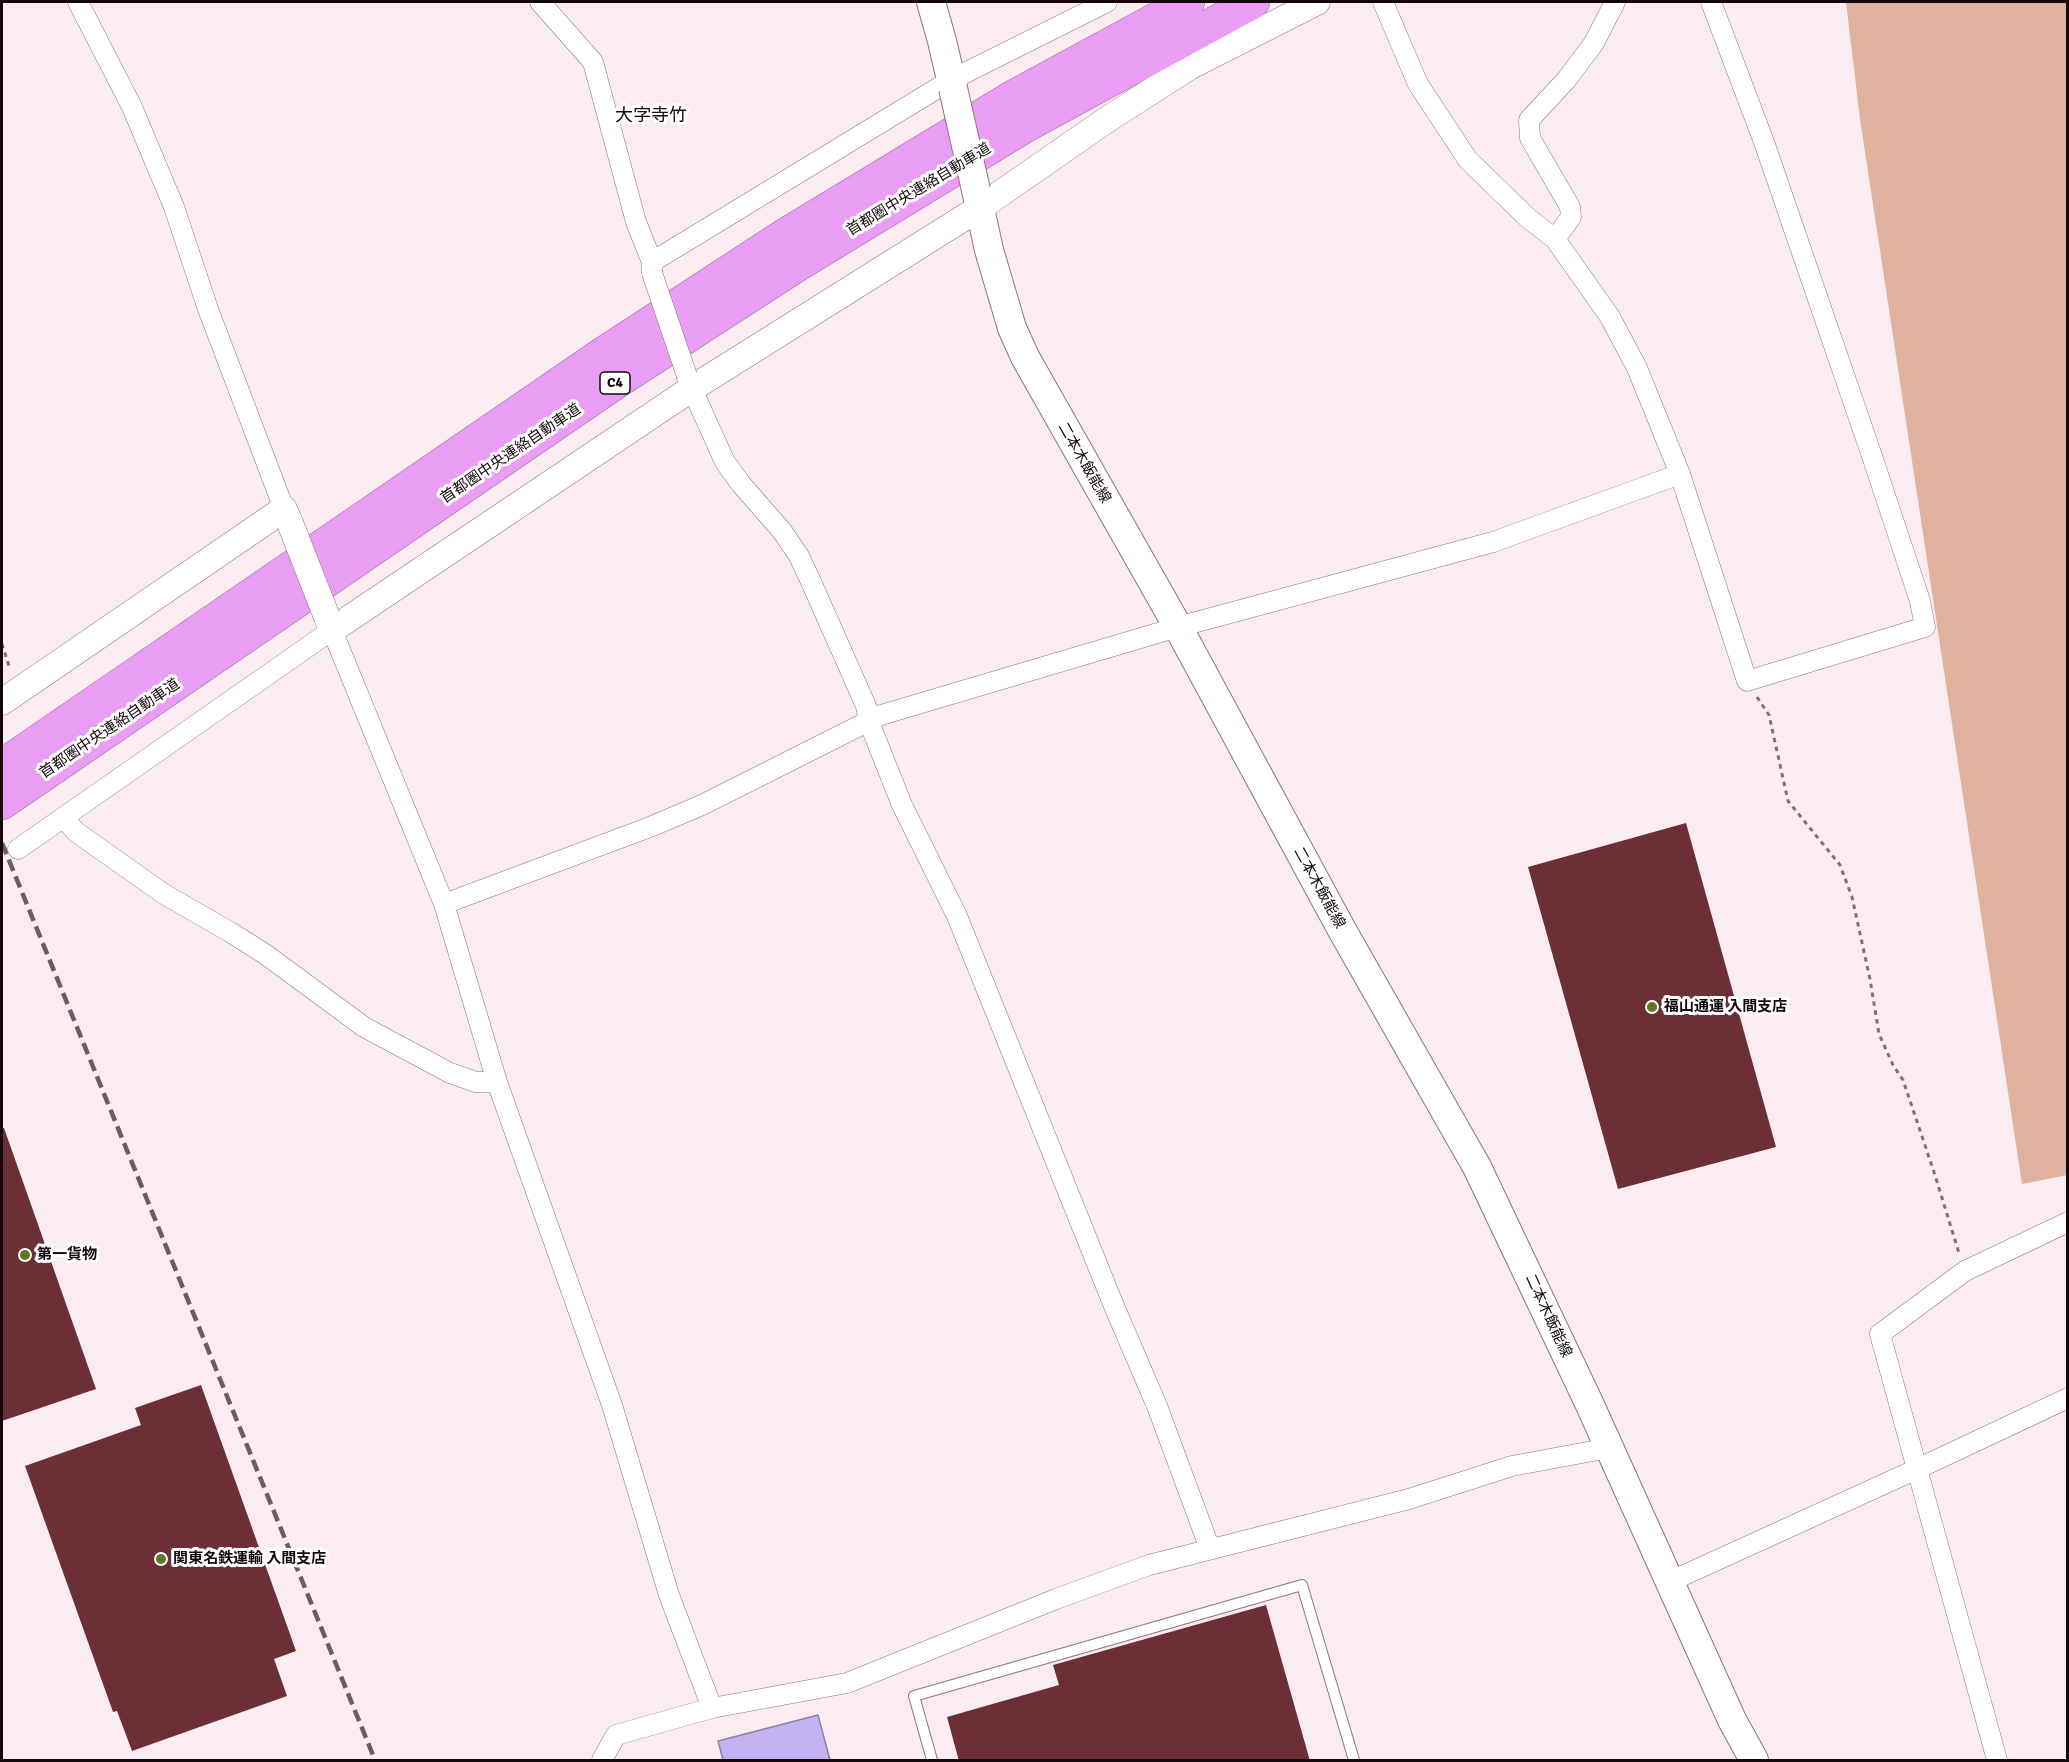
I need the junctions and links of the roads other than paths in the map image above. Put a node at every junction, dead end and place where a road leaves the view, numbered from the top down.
1 (78, 2) edge
2 (540, 2) edge
3 (931, 2) edge
4 (1107, 2) edge
5 (1188, 2) edge
6 (1253, 2) edge
7 (1317, 2) edge
8 (1383, 2) edge
9 (1615, 2) edge
10 (1711, 2) edge
11 (952, 84) junction
12 (979, 198) junction
13 (1554, 238) junction
14 (652, 268) junction
15 (689, 382) junction
16 (1680, 474) junction
17 (287, 516) junction
18 (330, 623) junction
19 (1178, 627) junction
20 (9, 697) edge
21 (869, 722) junction
22 (2, 766) edge
23 (2, 803) edge
24 (64, 818) junction
25 (18, 849) dead end
26 (444, 904) junction
27 (496, 1082) junction
28 (2067, 1222) edge
29 (2067, 1398) edge
30 (1609, 1448) junction
31 (1917, 1469) junction
32 (1210, 1549) junction
33 (1669, 1582) junction
34 (712, 1708) junction
35 (602, 1761) edge
36 (932, 1761) edge
37 (1354, 1761) edge
38 (1754, 1761) edge
39 (1997, 1761) edge

1 - 17 street
2 - 14 street
3 - 11 main road, 二本木飯能線
4 - 11 street
5 - 22 highway, 首都圏中央連絡自動車道 / C4
6 - 23 highway, 首都圏中央連絡自動車道 / C4
7 - 12 street
8 - 13 street
9 - 13 street
10 - 16 street
11 - 12 main road, 二本木飯能線, bridge
11 - 14 street
12 - 15 street
12 - 19 main road, 二本木飯能線
13 - 16 street
14 - 15 street, bridge
15 - 18 street
15 - 21 street
16 - 19 street
17 - 18 street, bridge
17 - 20 street
18 - 24 street
18 - 26 street
19 - 21 street
19 - 30 main road, 二本木飯能線
21 - 26 street
21 - 32 street
24 - 25 street
24 - 27 street
26 - 27 street
27 - 34 street
28 - 31 street
29 - 31 street
30 - 32 street
30 - 33 main road, 二本木飯能線
31 - 33 street
31 - 39 street
32 - 34 street
33 - 38 main road, 二本木飯能線
34 - 35 street
36 - 37 lane

